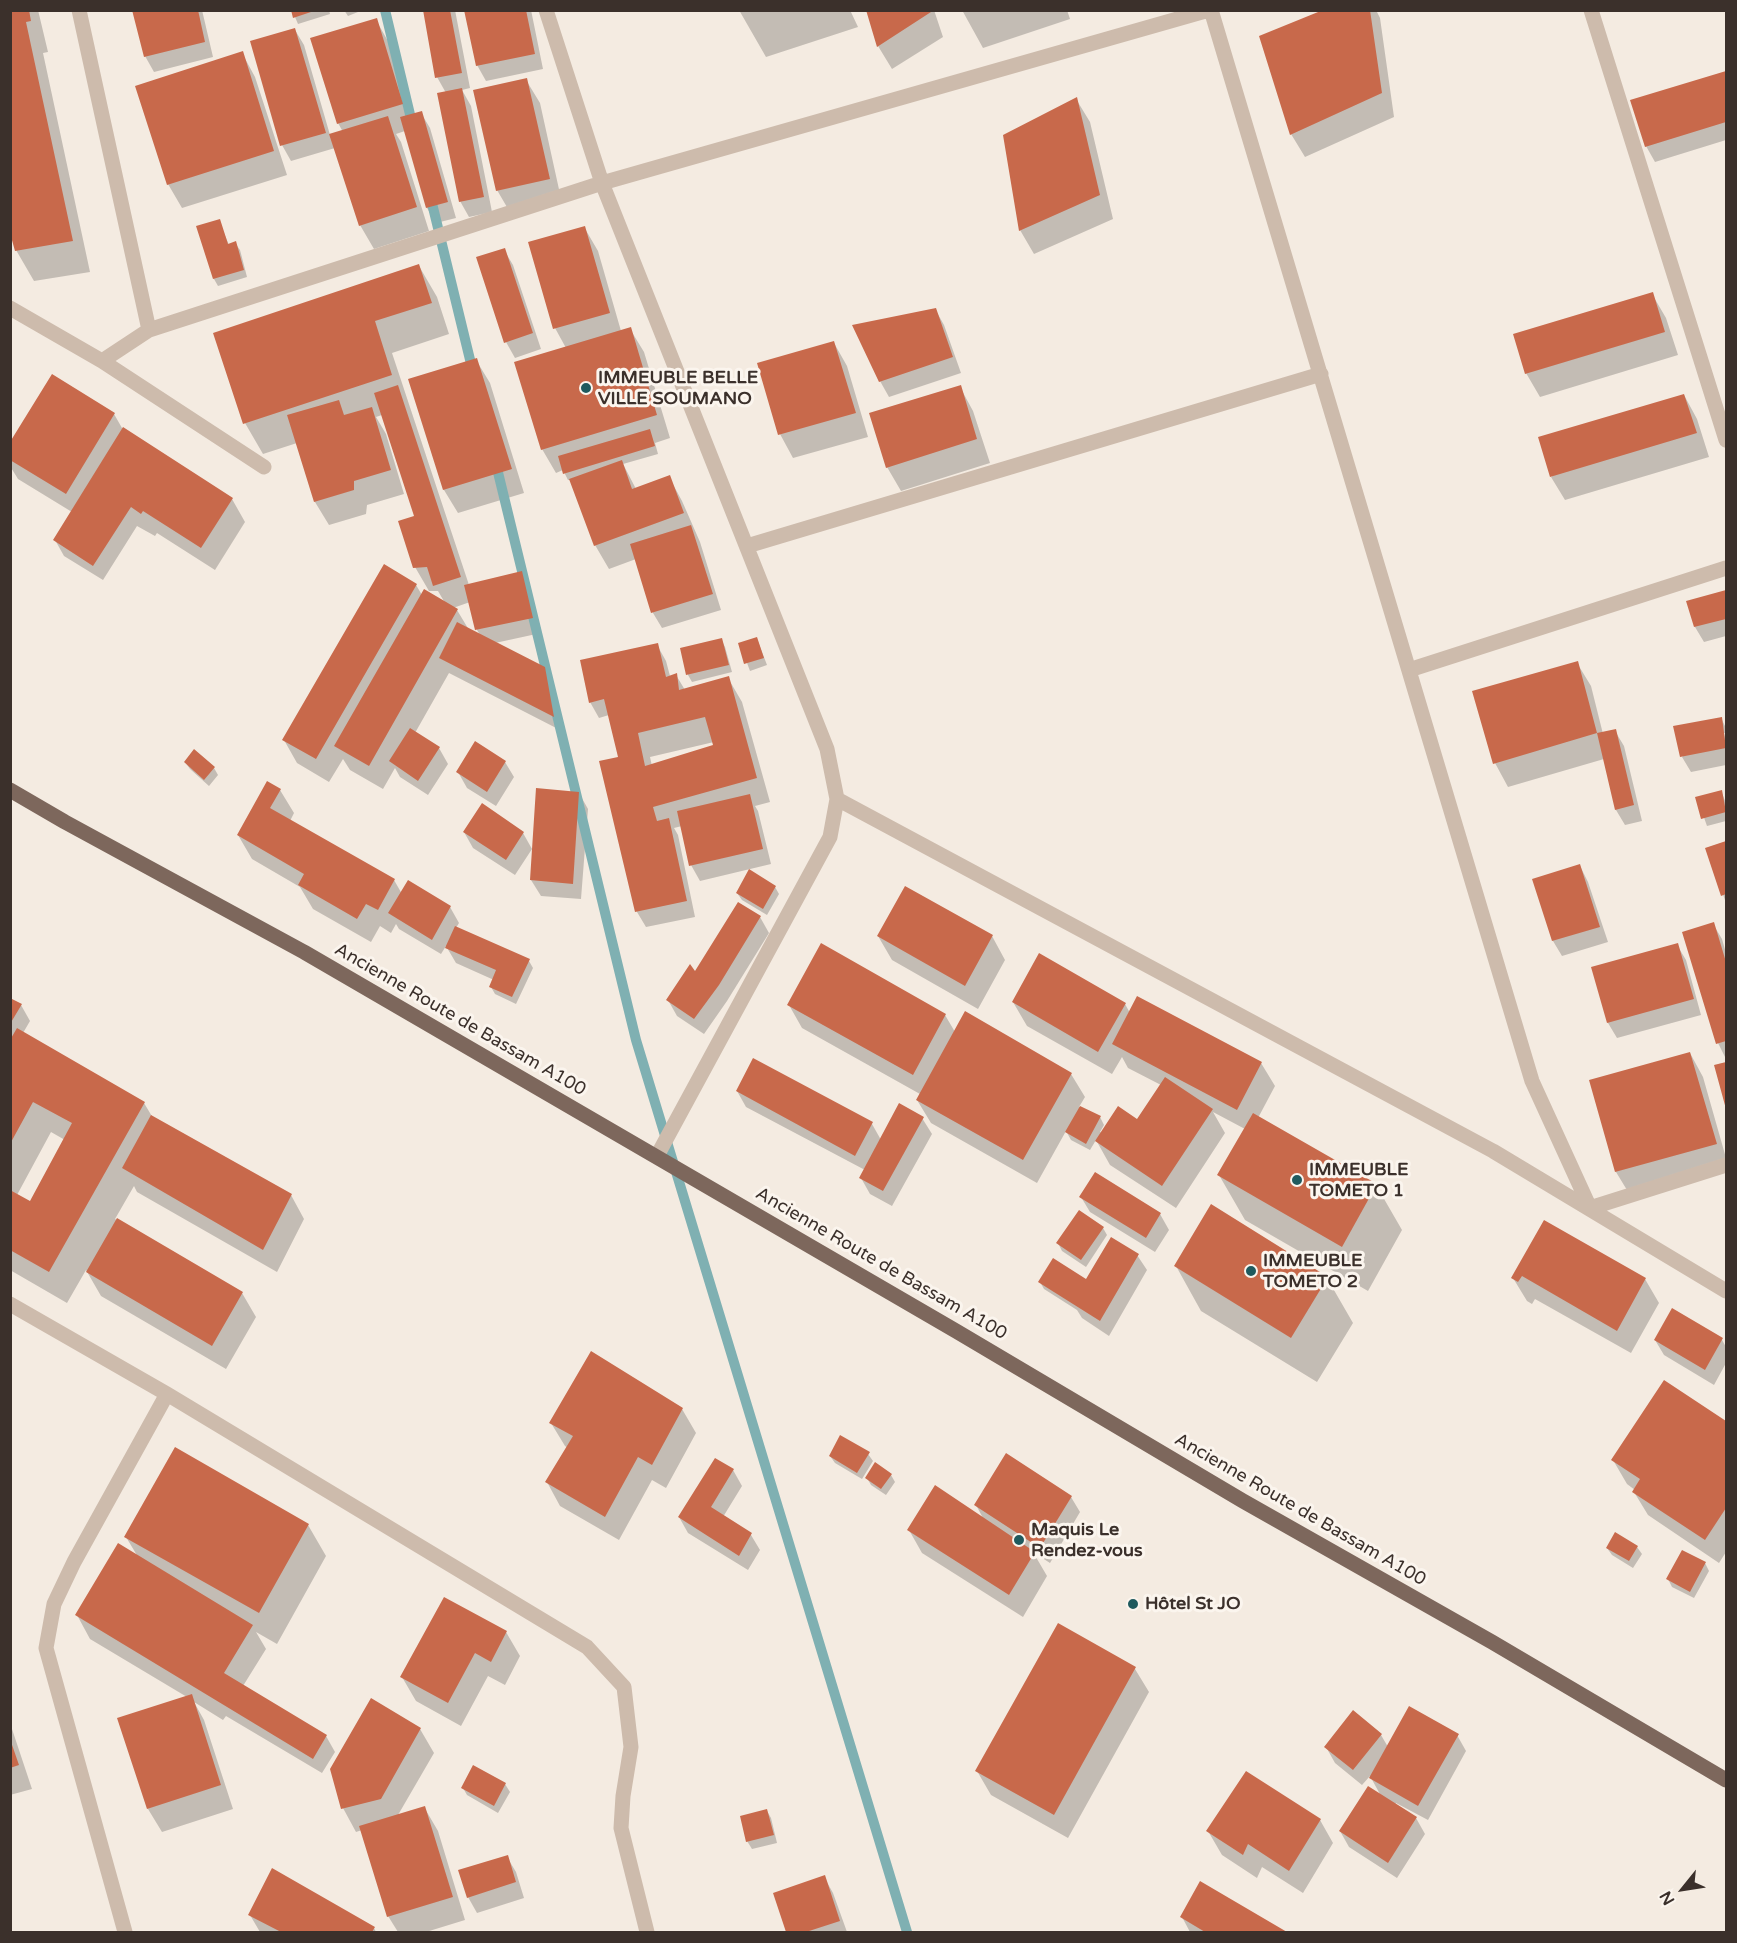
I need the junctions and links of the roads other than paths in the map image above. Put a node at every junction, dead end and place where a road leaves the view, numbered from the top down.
1 (79, 10) edge
2 (546, 10) edge
3 (1210, 10) edge
4 (1591, 10) edge
5 (602, 183) junction
6 (10, 308) edge
7 (149, 330) junction
8 (102, 361) junction
9 (1321, 374) junction
10 (1726, 440) edge
11 (264, 467) dead end
12 (747, 546) junction
13 (1726, 568) edge
14 (1409, 670) junction
15 (10, 790) edge
16 (837, 799) junction
17 (657, 1156) junction
18 (1726, 1166) edge
19 (1590, 1208) junction
20 (1726, 1291) edge
21 (10, 1304) edge
22 (167, 1394) junction
23 (1726, 1780) edge
24 (125, 1932) edge
25 (647, 1932) edge

1 - 7 street
2 - 5 street
3 - 5 street
3 - 9 street
4 - 10 street
5 - 7 street
5 - 12 street
6 - 8 street
7 - 8 street
8 - 11 street
9 - 12 street
9 - 14 street
12 - 16 street
13 - 14 street
14 - 19 street
15 - 17 main road, Ancienne Route de Bassam A100
16 - 17 street
16 - 19 street
17 - 23 main road, Ancienne Route de Bassam A100
18 - 19 street
19 - 20 street
21 - 22 street
22 - 24 street
22 - 25 street

